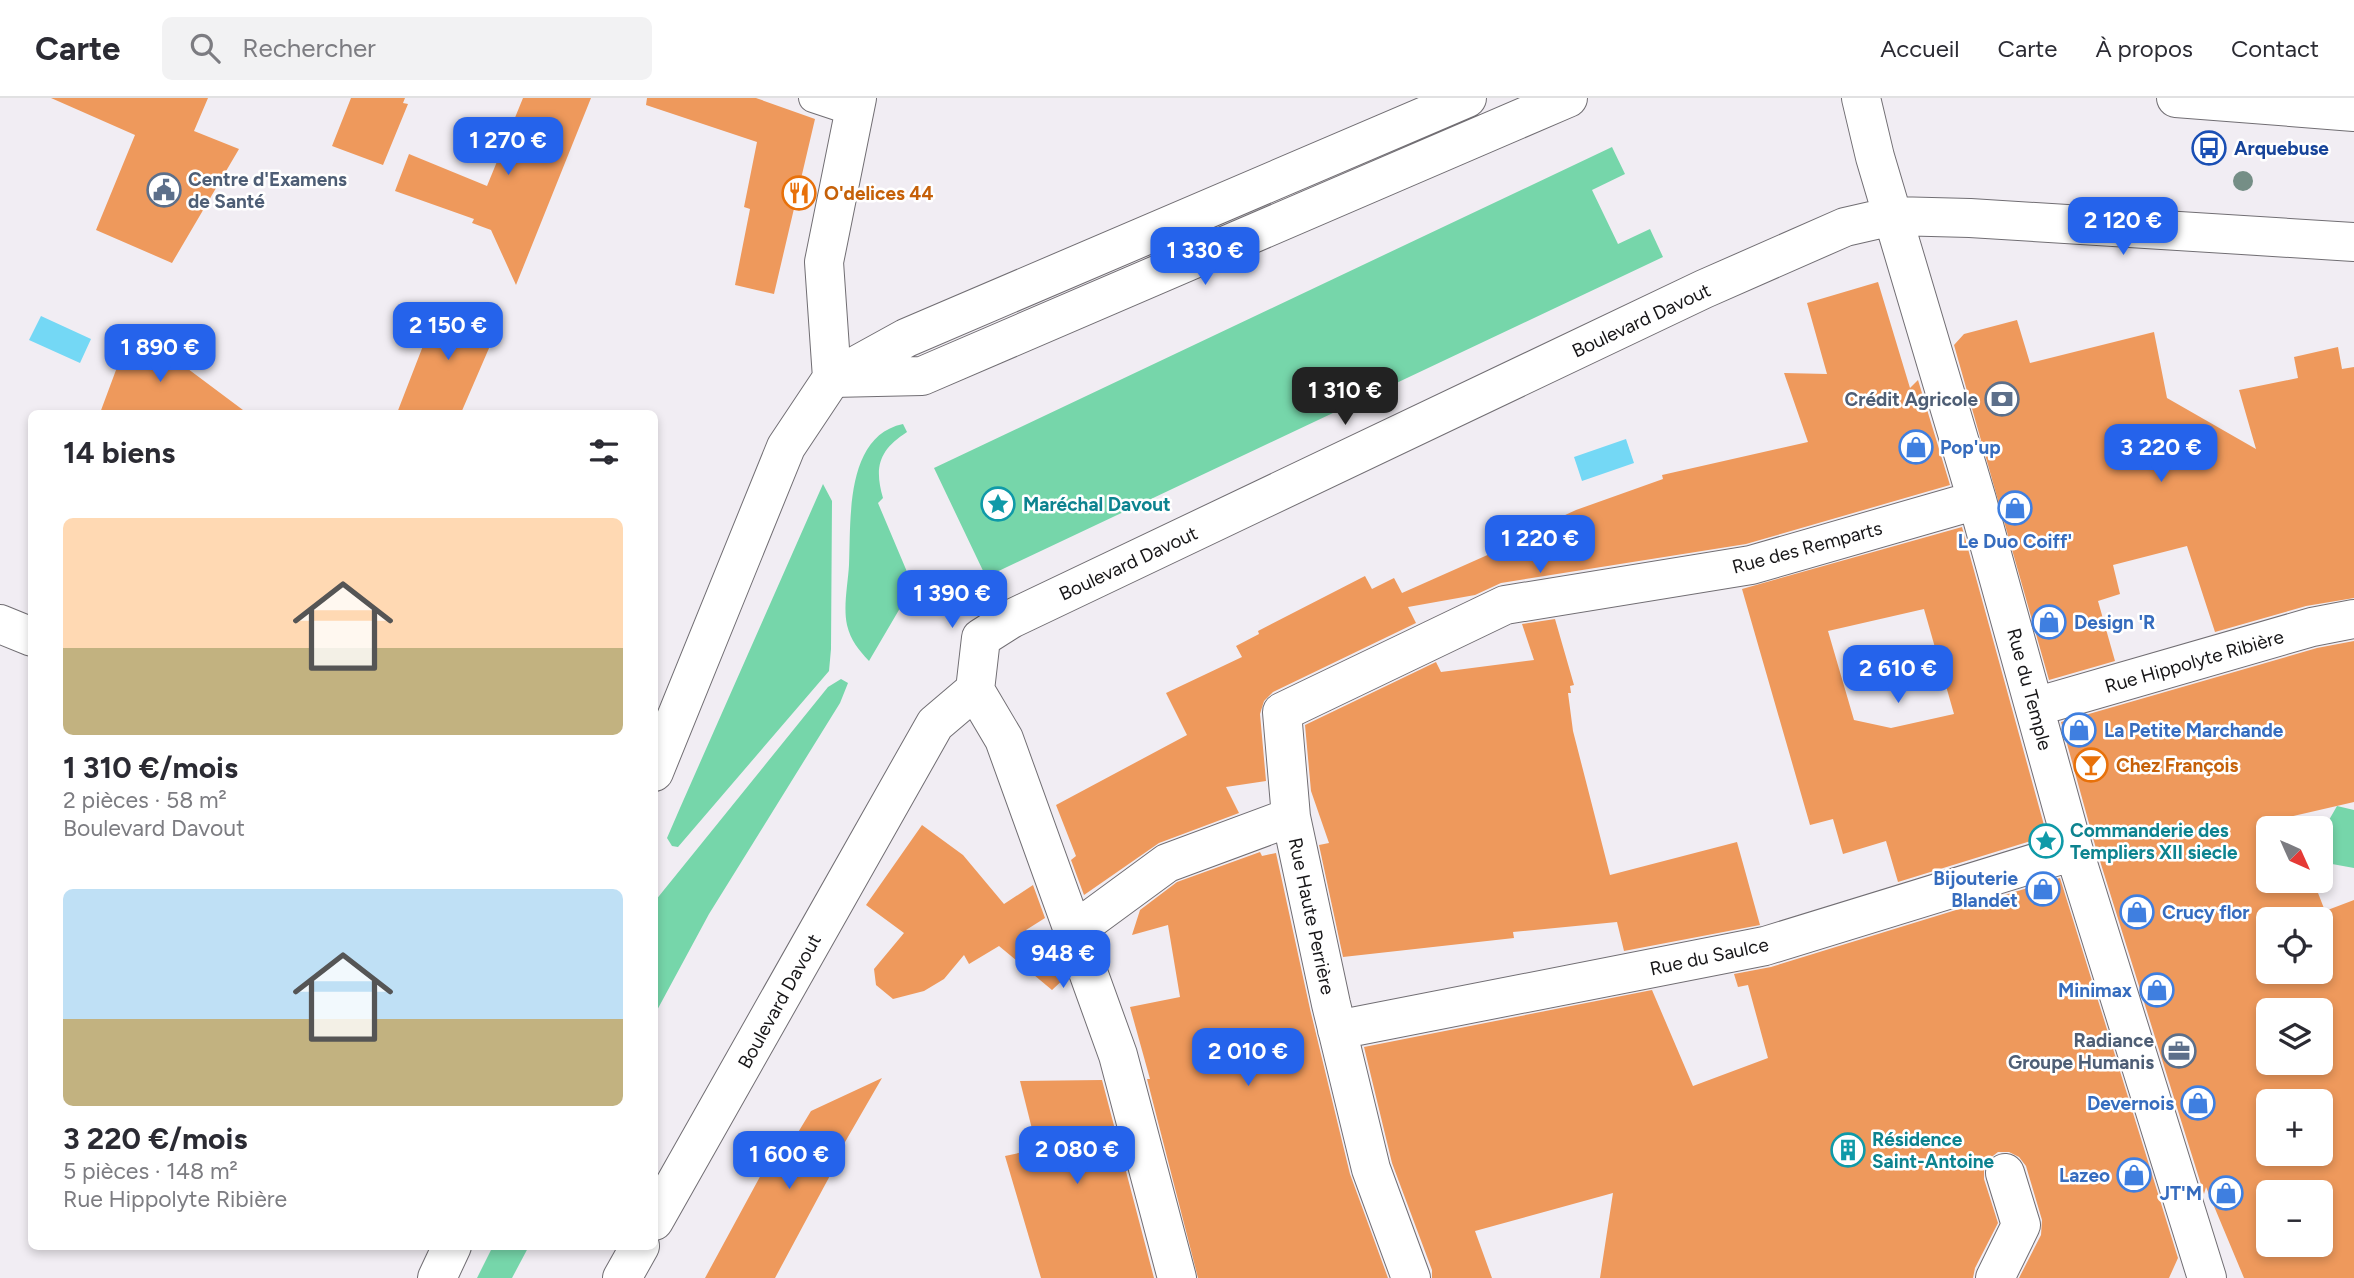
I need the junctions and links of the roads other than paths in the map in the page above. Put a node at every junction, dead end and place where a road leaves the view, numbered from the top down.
1 (813, 98) edge
2 (1466, 98) edge
3 (1568, 98) edge
4 (1861, 98) edge
5 (2176, 98) edge
6 (856, 105) edge
7 (2354, 112) edge
8 (1893, 216) junction
9 (2354, 242) edge
10 (832, 378) junction
11 (1977, 500) junction
12 (2354, 620) edge
13 (0, 624) edge
14 (28, 635) edge
15 (975, 690) junction
16 (2035, 707) junction
17 (1282, 712) joint
18 (658, 762) edge
19 (1292, 817) junction
20 (2074, 851) junction
21 (1073, 932) junction
22 (1337, 1030) junction
23 (2005, 1173) dead end
24 (658, 1214) edge
25 (450, 1250) edge
26 (638, 1250) edge
27 (437, 1278) edge
28 (622, 1278) edge
29 (1177, 1278) edge
30 (1411, 1278) edge
31 (1994, 1278) edge
32 (2207, 1278) edge

1 - 6 lane
2 - 10 street
3 - 10 street
4 - 8 street, Rue du Temple
5 - 7 street
6 - 10 street
8 - 9 street, Boulevard Davout
8 - 11 street, Rue du Temple
8 - 15 street, Boulevard Davout
10 - 18 street
11 - 16 street, Rue du Temple
11 - 17 street, Rue des Remparts
12 - 16 street, Rue Hippolyte Ribière
13 - 14 street
15 - 21 street
15 - 24 street, Boulevard Davout
16 - 20 street, Rue du Temple
17 - 19 street, Rue Haute Perrière
19 - 21 street
19 - 22 street, Rue Haute Perrière
20 - 22 street, Rue du Saulce
20 - 32 street, Rue du Temple
21 - 29 street
22 - 30 street, Rue Haute Perrière
23 - 31 street
25 - 27 street
26 - 28 street

